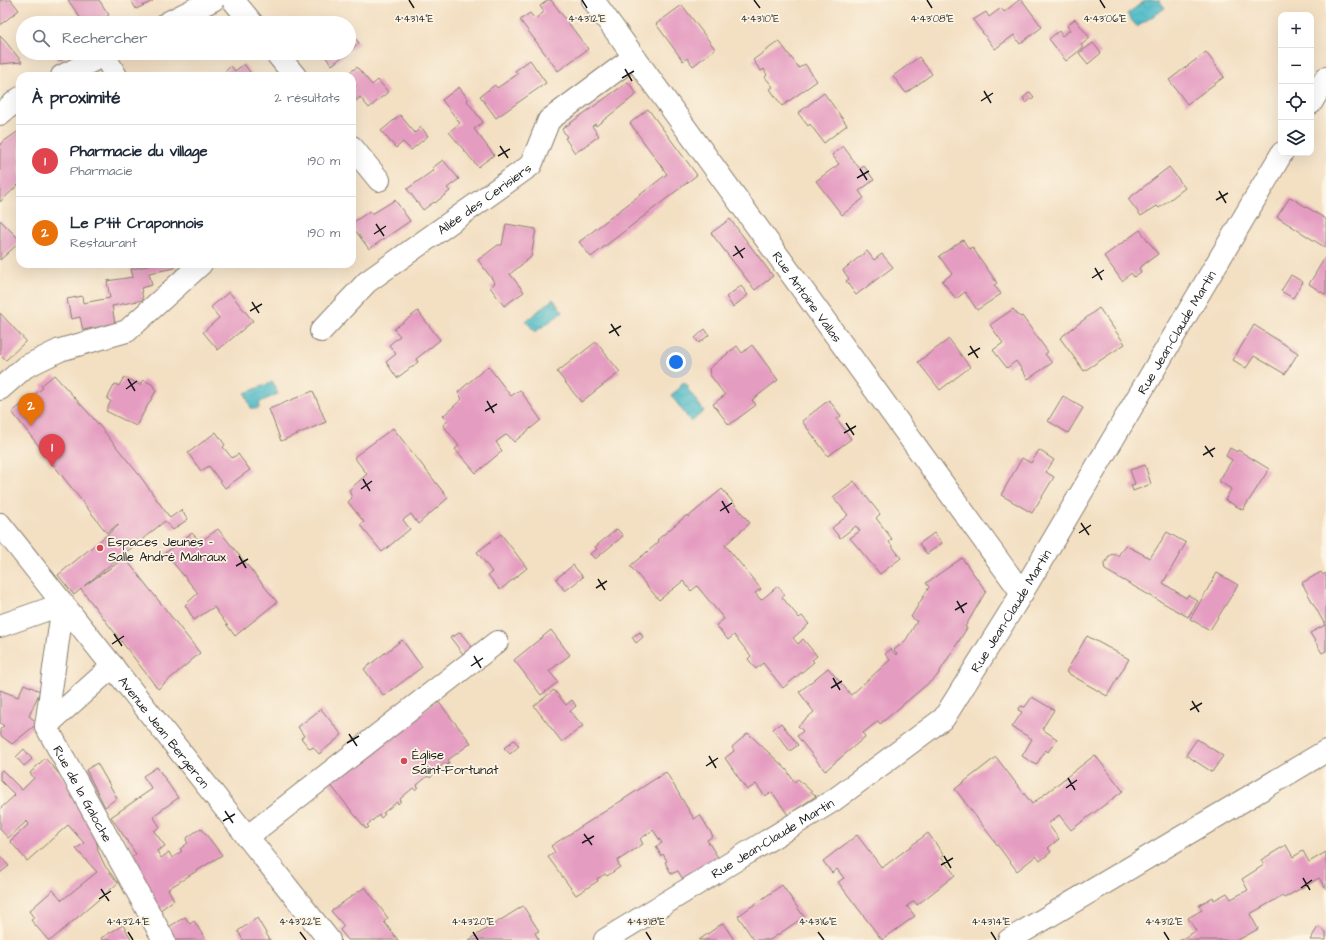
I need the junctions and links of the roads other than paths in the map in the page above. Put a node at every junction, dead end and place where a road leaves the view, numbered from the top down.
1 (213, 0) edge
2 (233, 0) edge
3 (593, 0) edge
4 (181, 16) edge
5 (246, 16) edge
6 (634, 57) junction
7 (94, 60) edge
8 (109, 60) edge
9 (282, 60) edge
10 (70, 72) edge
11 (114, 72) edge
12 (292, 72) edge
13 (1326, 78) edge
14 (1314, 99) edge
15 (16, 101) edge
16 (0, 114) edge
17 (356, 152) edge
18 (1280, 156) edge
19 (379, 180) dead end
20 (197, 268) edge
21 (321, 331) dead end
22 (0, 389) edge
23 (0, 524) edge
24 (1022, 593) junction
25 (63, 604) junction
26 (0, 626) edge
27 (497, 642) dead end
28 (113, 666) junction
29 (46, 726) junction
30 (1326, 751) edge
31 (247, 837) junction
32 (1011, 939) edge
33 (164, 940) edge
34 (329, 940) edge
35 (605, 940) edge

1 - 4 street
2 - 5 street
3 - 6 street, Rue Antoine Vallas
6 - 21 street, Allée des Cerisiers
6 - 24 street, Rue Antoine Vallas
7 - 10 street
8 - 11 street
9 - 12 street
13 - 14 street
15 - 16 street
17 - 19 street
18 - 24 street, Rue Jean-Claude Martin
20 - 22 street
23 - 25 street, Avenue Jean Bergeron
24 - 35 street, Rue Jean-Claude Martin
25 - 26 street
25 - 28 street, Avenue Jean Bergeron
25 - 29 street
27 - 31 street
28 - 29 street
28 - 31 street, Avenue Jean Bergeron
29 - 33 street, Rue de la Galoche
30 - 32 street
31 - 34 street, Avenue Jean Bergeron

